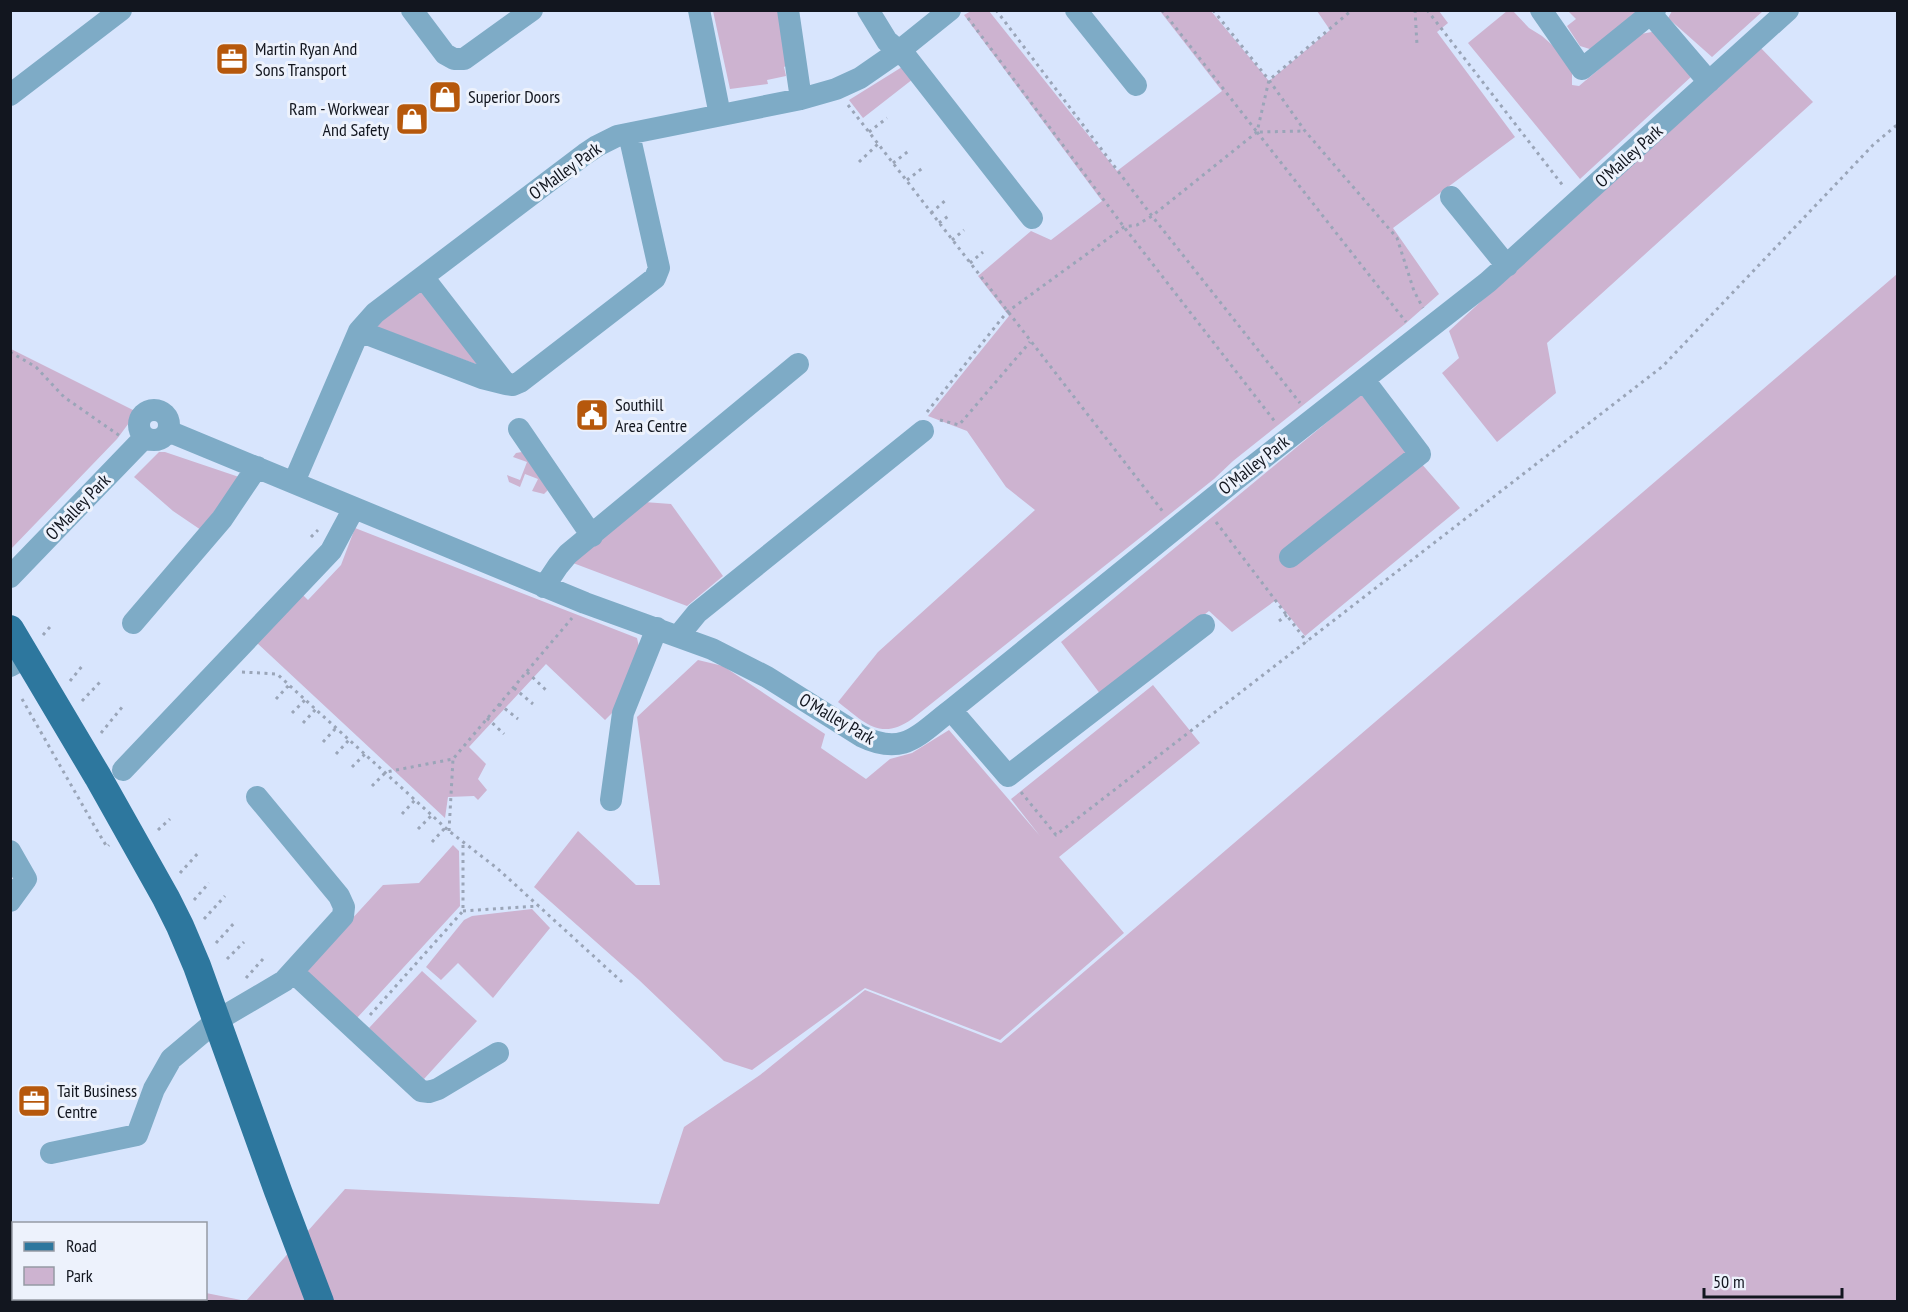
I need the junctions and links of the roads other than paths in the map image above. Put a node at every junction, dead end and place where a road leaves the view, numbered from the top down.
1 (121, 10) edge
2 (412, 10) edge
3 (532, 10) edge
4 (699, 10) edge
5 (788, 10) edge
6 (868, 10) edge
7 (1076, 10) edge
8 (1541, 10) edge
9 (1788, 10) edge
10 (957, 11) edge
11 (1653, 12) edge
12 (900, 51) junction
13 (1709, 82) junction
14 (1136, 85) dead end
15 (10, 95) edge
16 (801, 99) junction
17 (720, 115) junction
18 (629, 134) junction
19 (1451, 197) dead end
20 (1032, 218) dead end
21 (1507, 266) junction
22 (423, 277) junction
23 (359, 331) junction
24 (798, 364) dead end
25 (1364, 380) junction
26 (506, 384) junction
27 (519, 429) dead end
28 (923, 431) dead end
29 (257, 467) junction
30 (294, 482) junction
31 (354, 508) junction
32 (592, 536) junction
33 (1290, 557) dead end
34 (10, 577) edge
35 (544, 587) junction
36 (133, 623) dead end
37 (1204, 624) dead end
38 (657, 628) junction
39 (10, 629) edge
40 (679, 635) junction
41 (27, 653) edge
42 (951, 710) junction
43 (123, 770) dead end
44 (257, 797) dead end
45 (611, 800) dead end
46 (10, 851) edge
47 (10, 901) edge
48 (294, 973) junction
49 (216, 1021) junction
50 (498, 1053) dead end
51 (51, 1153) dead end
52 (320, 1302) edge

1 - 15 street
2 - 3 street
4 - 17 street
5 - 16 street
6 - 12 street
7 - 14 street
8 - 11 street
9 - 13 street, O'Malley Park
10 - 12 street, O'Malley Park
11 - 13 street
12 - 16 street, O'Malley Park
12 - 20 street
13 - 21 street, O'Malley Park
16 - 17 street, O'Malley Park
17 - 18 street, O'Malley Park
18 - 22 street, O'Malley Park
18 - 26 street
19 - 21 street
21 - 25 street, O'Malley Park
22 - 23 street, O'Malley Park
22 - 26 street
23 - 26 street
23 - 30 street, O'Malley Park
24 - 32 street
25 - 33 street
25 - 42 street, O'Malley Park
27 - 32 street
28 - 40 street
29 - 30 street, O'Malley Park
29 - 34 street, O'Malley Park
29 - 36 street
30 - 31 street, O'Malley Park
31 - 35 street, O'Malley Park
31 - 43 street
32 - 35 street
35 - 38 street, O'Malley Park
37 - 42 street
38 - 40 street, O'Malley Park
38 - 45 street
39 - 41 main road
40 - 42 street, O'Malley Park
41 - 49 main road
44 - 48 street
46 - 47 street
48 - 49 street
48 - 50 street
49 - 51 street
49 - 52 main road

